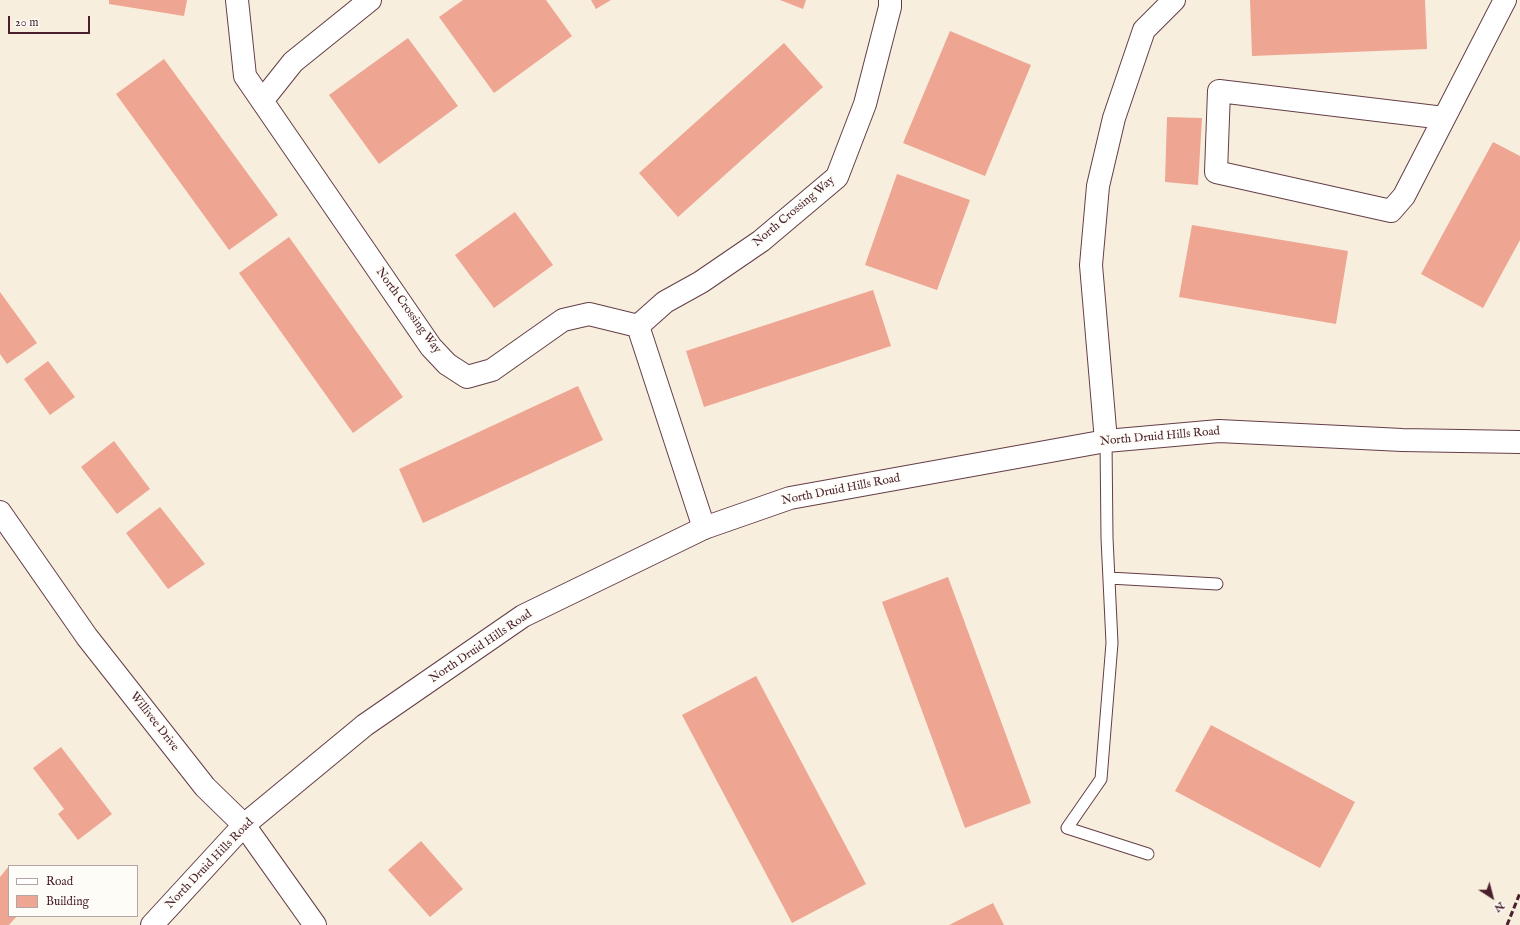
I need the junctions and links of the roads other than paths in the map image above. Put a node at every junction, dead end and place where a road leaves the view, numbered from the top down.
1 (237, 0) edge
2 (370, 0) edge
3 (890, 0) edge
4 (1174, 0) edge
5 (1506, 0) edge
6 (262, 101) junction
7 (1444, 118) junction
8 (638, 326) junction
9 (1106, 441) junction
10 (1520, 442) edge
11 (0, 512) edge
12 (704, 528) junction
13 (1109, 578) junction
14 (1217, 584) dead end
15 (244, 825) junction
16 (1148, 854) dead end
17 (152, 925) edge
18 (315, 925) edge

1 - 6 street, North Crossing Way
2 - 6 street
3 - 8 street, North Crossing Way
4 - 9 street
5 - 7 street
6 - 8 street, North Crossing Way
7 - 7 street
8 - 12 street
9 - 10 street, North Druid Hills Road
9 - 12 street, North Druid Hills Road
9 - 13 lane
11 - 15 street, Willivee Drive
12 - 15 street, North Druid Hills Road
13 - 14 lane
13 - 16 lane
15 - 17 street, North Druid Hills Road
15 - 18 street, Willivee Drive

